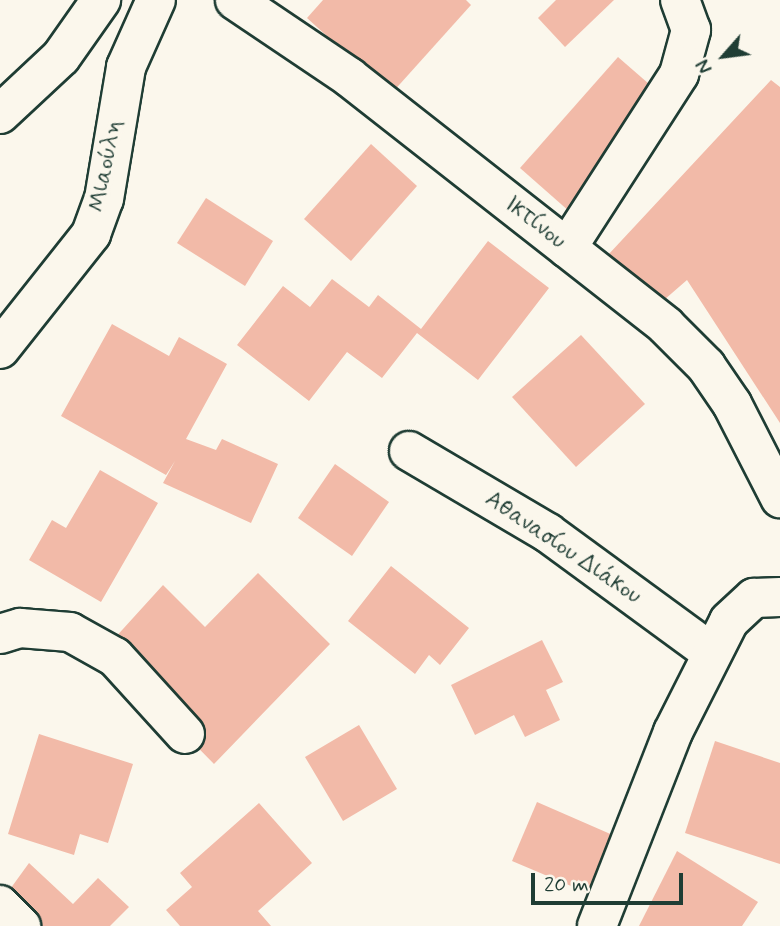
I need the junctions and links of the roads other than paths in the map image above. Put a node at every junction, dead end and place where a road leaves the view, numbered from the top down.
1 (101, 0) edge
2 (156, 0) edge
3 (235, 0) edge
4 (680, 0) edge
5 (0, 114) edge
6 (567, 248) junction
7 (0, 349) edge
8 (409, 451) dead end
9 (780, 498) edge
10 (780, 597) edge
11 (0, 634) edge
12 (712, 653) junction
13 (185, 734) dead end
14 (0, 905) edge
15 (20, 926) edge
16 (597, 926) edge

1 - 5 street
2 - 7 street, Μιαούλη
3 - 6 street, Ικτίνου
4 - 6 street
6 - 9 street, Ικτίνου
8 - 12 street, Αθανασίου Διάκου
10 - 12 street
11 - 13 street
12 - 16 street
14 - 15 street

